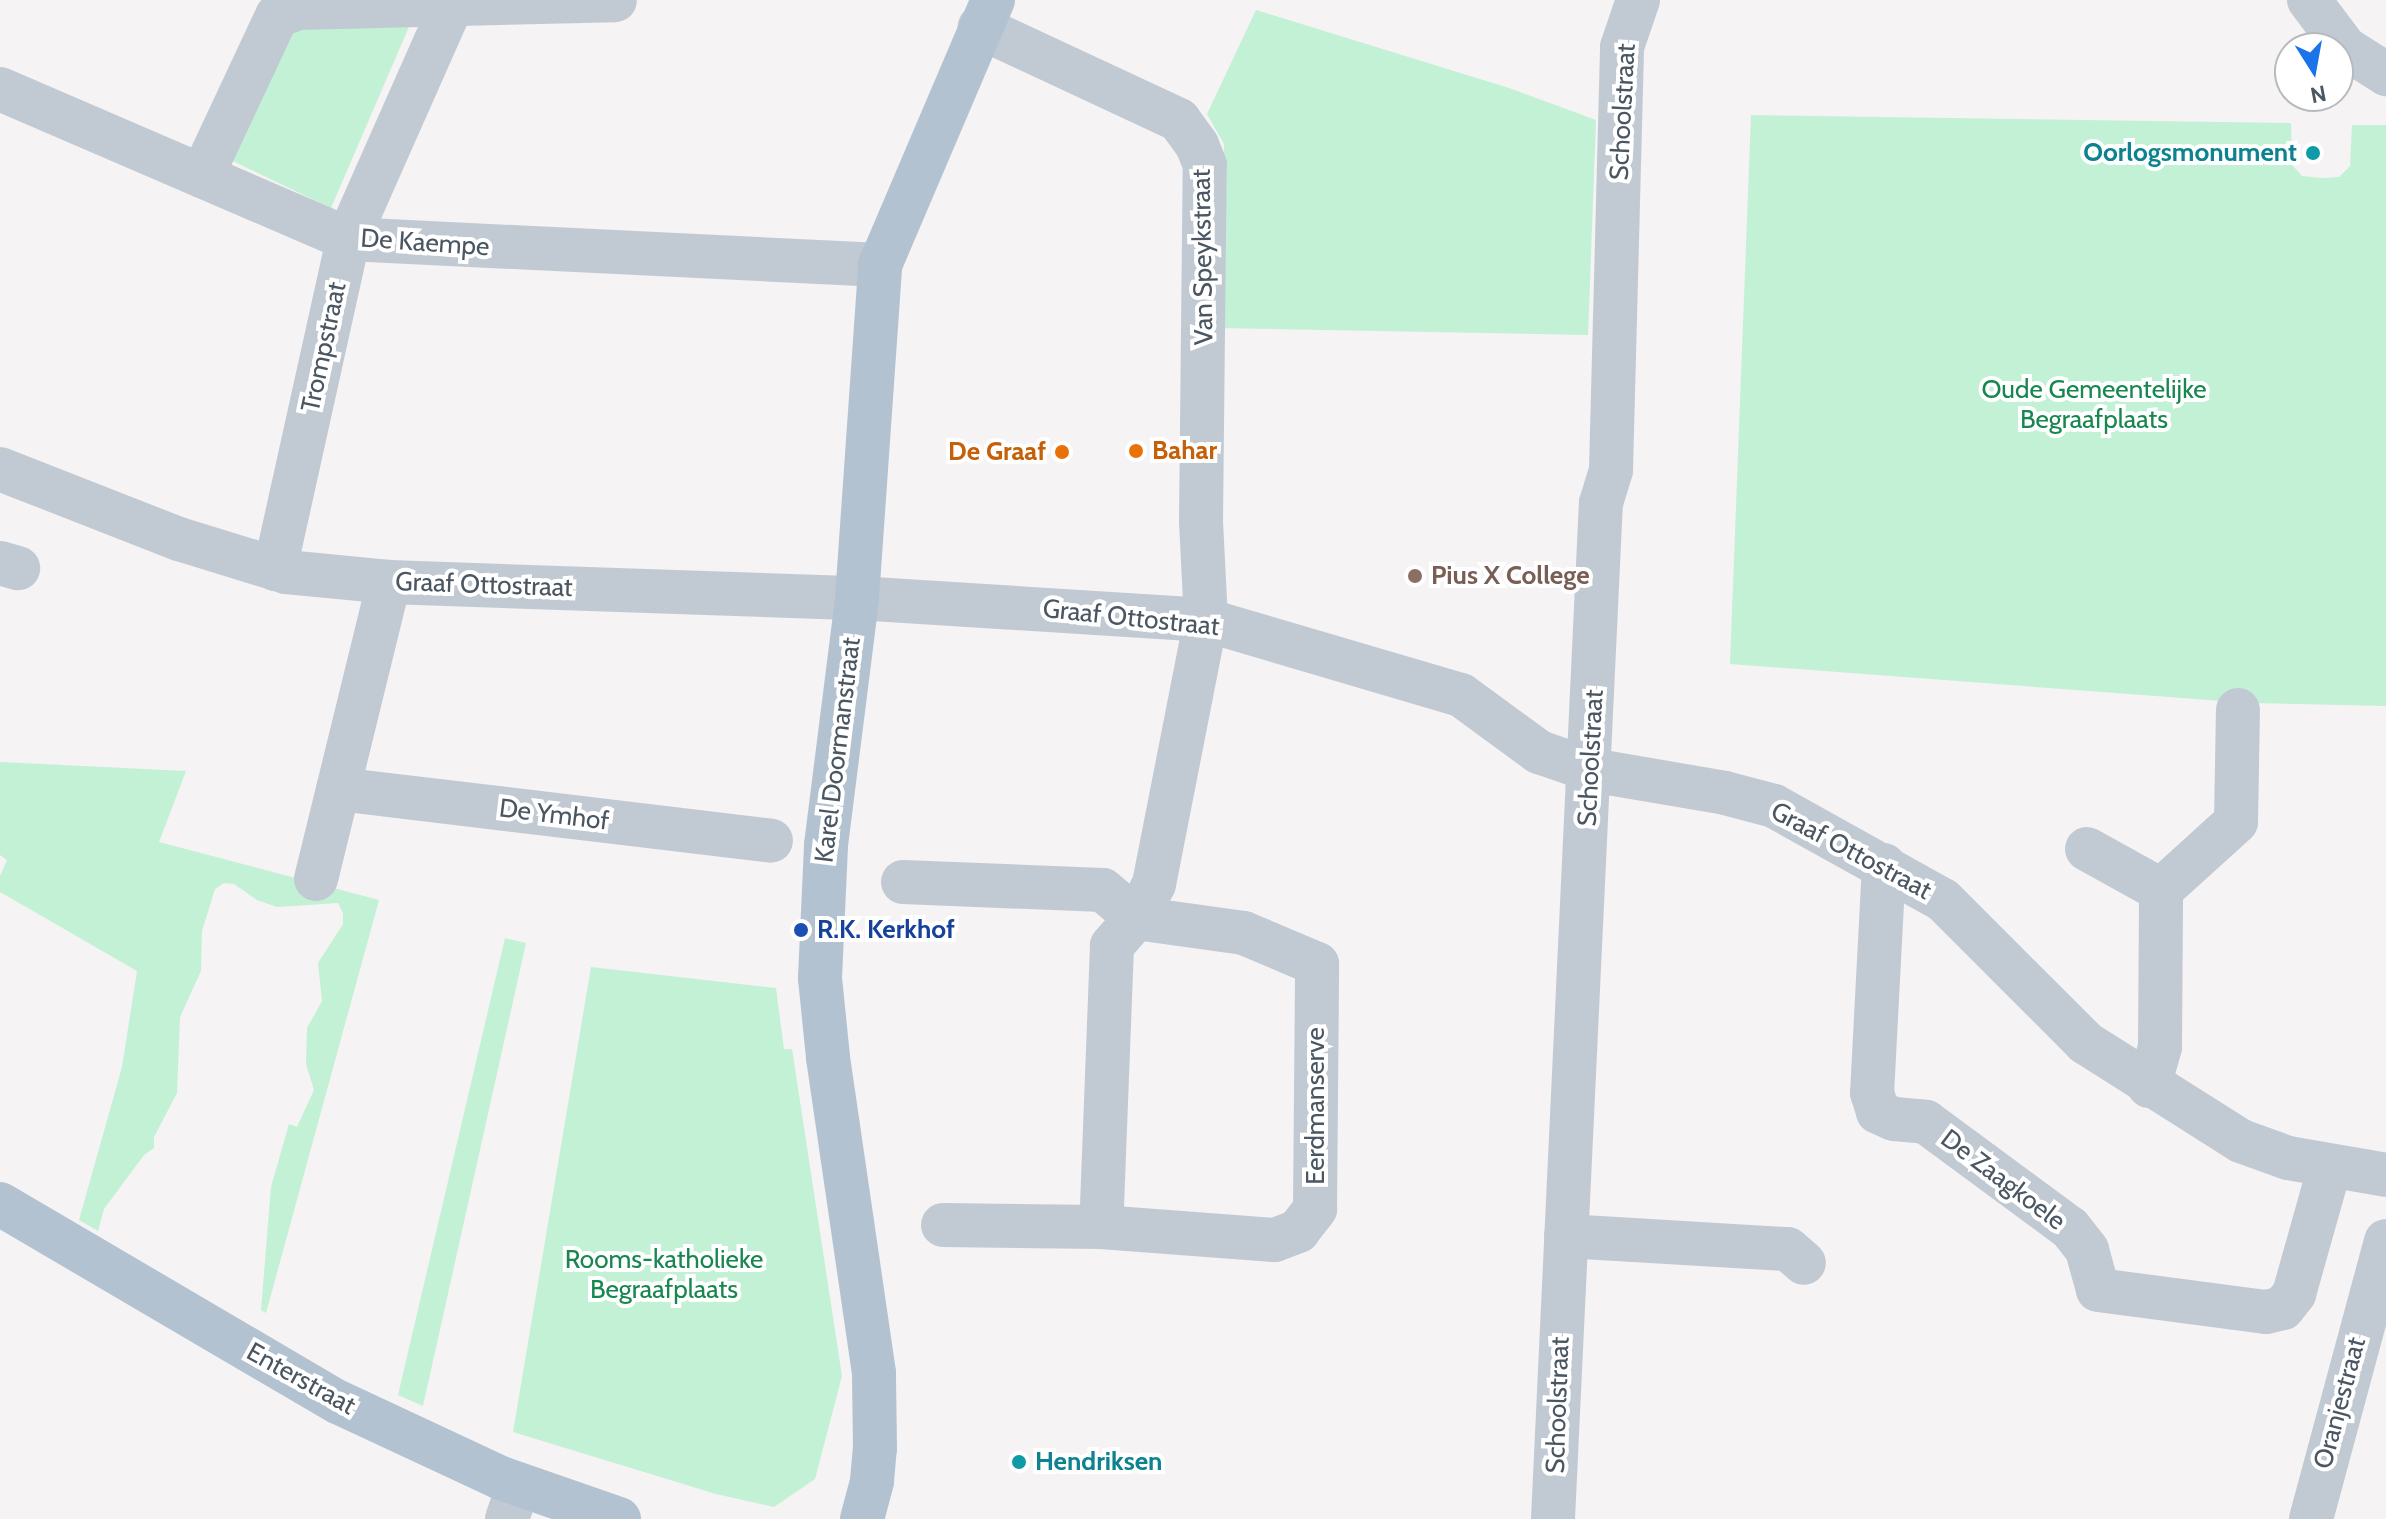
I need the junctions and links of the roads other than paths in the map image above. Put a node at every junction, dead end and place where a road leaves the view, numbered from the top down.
1 (615, 0) edge
2 (1638, 0) edge
3 (2309, 0) edge
4 (454, 1) edge
5 (987, 14) edge
6 (2386, 74) edge
7 (0, 89) edge
8 (202, 176) junction
9 (348, 239) junction
10 (880, 265) junction
11 (0, 469) edge
12 (275, 569) junction
13 (389, 582) junction
14 (857, 598) junction
15 (1206, 620) junction
16 (2238, 710) dead end
17 (1591, 770) junction
18 (338, 789) junction
19 (771, 841) dead end
20 (2087, 849) dead end
21 (1884, 865) junction
22 (316, 879) dead end
23 (903, 882) dead end
24 (2161, 890) junction
25 (1136, 918) junction
26 (2149, 1086) junction
27 (2330, 1166) junction
28 (2386, 1175) edge
29 (3, 1212) edge
30 (943, 1225) dead end
31 (1101, 1227) junction
32 (1566, 1236) junction
33 (2386, 1241) edge
34 (1804, 1263) dead end
35 (513, 1502) edge
36 (619, 1519) edge
37 (862, 1519) edge
38 (1553, 1519) edge
39 (2311, 1519) edge

1 - 4 street
2 - 17 street, Schoolstraat
3 - 6 street
4 - 8 street
4 - 9 street, Trompstraat
5 - 10 main road, Karel Doormanstraat
5 - 15 street, Van Speykstraat
7 - 8 street, De Kaempe
8 - 9 street, De Kaempe
9 - 10 street, De Kaempe
9 - 12 street, Trompstraat
10 - 14 main road, Karel Doormanstraat
11 - 12 street, Graaf Ottostraat
12 - 13 street, Graaf Ottostraat
13 - 14 street, Graaf Ottostraat
13 - 18 street
14 - 15 street, Graaf Ottostraat
14 - 37 main road, Karel Doormanstraat
15 - 17 street, Graaf Ottostraat
15 - 25 street
16 - 24 street
17 - 21 street, Graaf Ottostraat
17 - 32 street, Schoolstraat
18 - 19 street, De Ymhof
18 - 22 street
20 - 24 street
21 - 26 street, Graaf Ottostraat
21 - 27 street, De Zaagkoele
23 - 25 street
24 - 26 street
25 - 31 street
25 - 31 street, Eerdmanserve
26 - 27 street, Graaf Ottostraat
27 - 28 street, Graaf Ottostraat
29 - 35 main road, Enterstraat
30 - 31 street, Eerdmanserve
32 - 34 street
32 - 38 street, Schoolstraat
33 - 39 street, Oranjestraat
35 - 36 main road, Enterstraat

